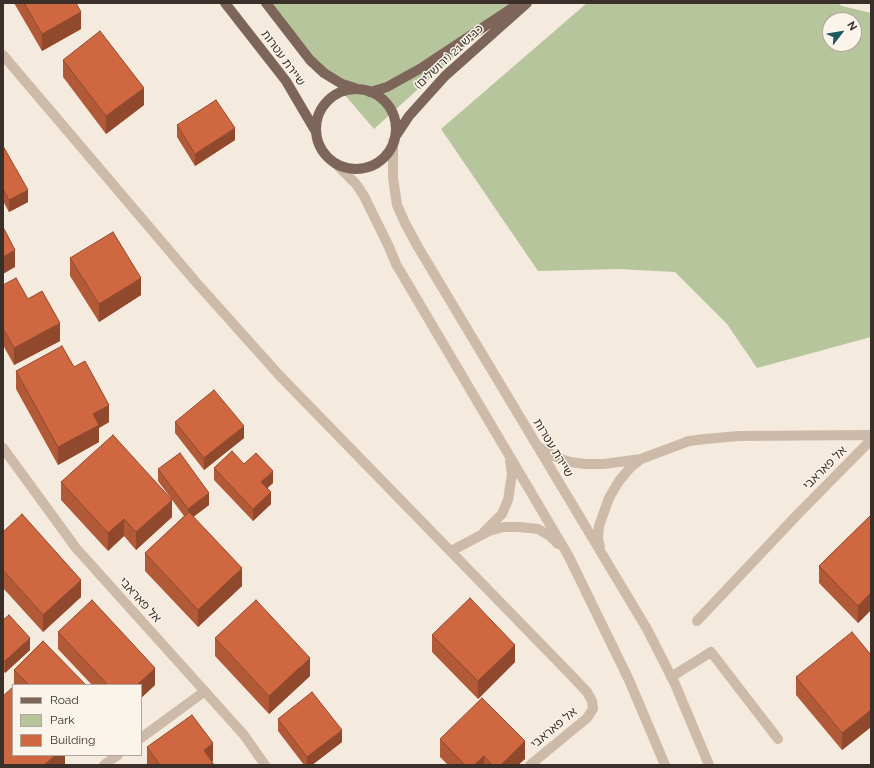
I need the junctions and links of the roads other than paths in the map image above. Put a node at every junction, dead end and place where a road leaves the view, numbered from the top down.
1 (225, 3) edge
2 (266, 3) edge
3 (520, 3) edge
4 (527, 3) edge
5 (3, 55) edge
6 (359, 89) junction
7 (370, 92) junction
8 (316, 132) junction
9 (394, 139) junction
10 (336, 164) junction
11 (871, 435) edge
12 (871, 440) edge
13 (536, 445) junction
14 (3, 448) edge
15 (509, 455) junction
16 (641, 459) junction
17 (482, 534) junction
18 (451, 551) junction
19 (601, 554) junction
20 (568, 555) junction
21 (697, 621) dead end
22 (671, 677) junction
23 (205, 691) junction
24 (142, 737) edge
25 (778, 740) dead end
26 (703, 749) junction
27 (117, 756) edge
28 (104, 765) edge
29 (265, 765) edge
30 (530, 765) edge
31 (664, 765) edge
32 (709, 765) edge
33 (716, 765) edge

1 - 8 main road, שיירת עטרות
2 - 6 main road, שיירת עטרות
3 - 7 main road, כביש 21 (ירושלים)
4 - 9 main road, כביש 21 (ירושלים)
5 - 18 street
6 - 7 main road
6 - 8 main road
7 - 9 main road
8 - 10 main road
9 - 10 main road
9 - 13 street, שיירת עטרות
10 - 15 street
11 - 16 street
12 - 21 street, אל פאראבי
13 - 16 street
13 - 19 street, שיירת עטרות
14 - 23 street, אל פאראבי
15 - 17 street
15 - 20 street
16 - 19 street
17 - 18 street
17 - 20 street
18 - 30 street, אל פאראבי
19 - 22 street, שיירת עטרות
20 - 31 street
22 - 25 street
22 - 26 street, שיירת עטרות
23 - 24 street
23 - 29 street, אל פאראבי
26 - 32 street, שיירת עטרות
26 - 33 street
27 - 28 street

